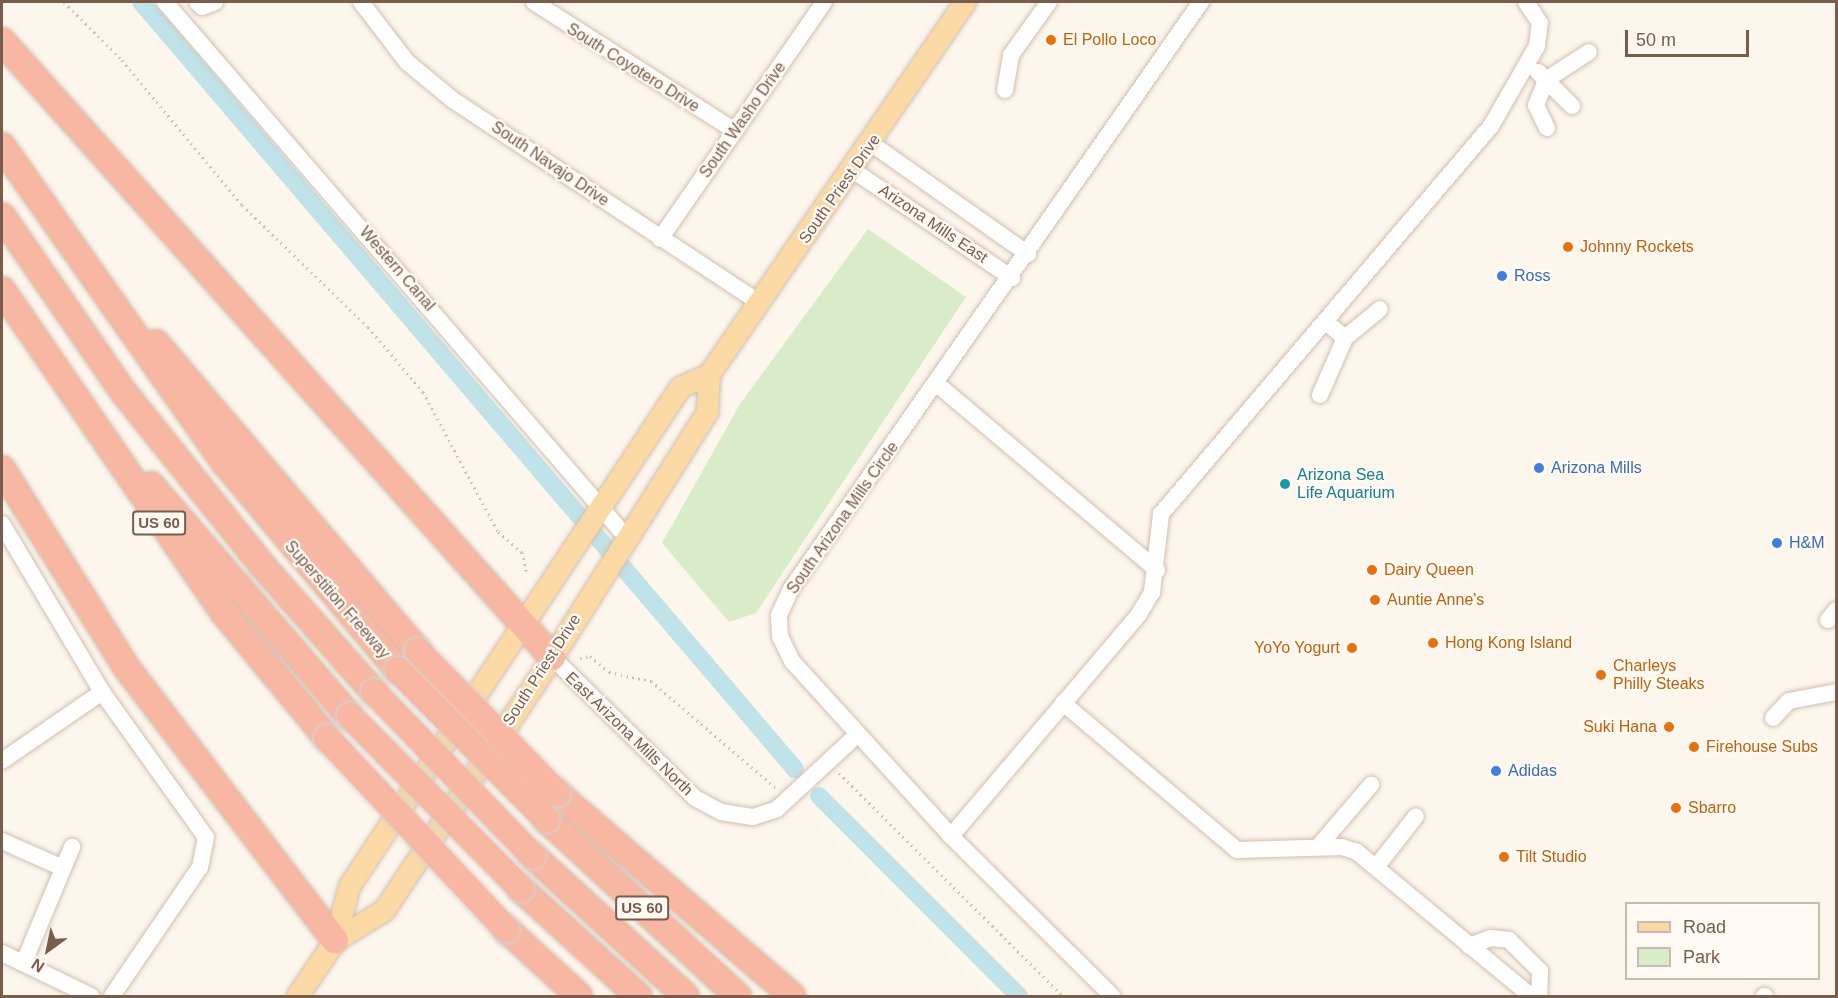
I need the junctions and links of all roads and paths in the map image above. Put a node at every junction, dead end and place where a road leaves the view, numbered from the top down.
1 (64, 2) edge
2 (165, 2) edge
3 (361, 2) edge
4 (534, 2) edge
5 (824, 2) edge
6 (965, 2) edge
7 (1049, 2) edge
8 (1201, 2) edge
9 (1526, 2) edge
10 (2, 41) edge
11 (1588, 52) dead end
12 (1530, 64) junction
13 (1546, 80) junction
14 (1005, 90) dead end
15 (1572, 106) dead end
16 (1547, 128) dead end
17 (735, 131) junction
18 (872, 144) junction
19 (2, 146) edge
20 (854, 171) junction
21 (2, 216) edge
22 (660, 238) junction
23 (72, 245) junction
24 (1028, 254) junction
25 (1012, 278) junction
26 (4, 293) edge
27 (761, 304) junction
28 (1380, 309) dead end
29 (1325, 321) junction
30 (1345, 338) junction
31 (709, 374) junction
32 (937, 384) junction
33 (1320, 395) dead end
34 (2, 469) edge
35 (599, 509) junction
36 (2, 524) edge
37 (626, 541) junction
38 (1157, 570) junction
39 (527, 574) dead end
40 (524, 624) junction
41 (552, 657) junction
42 (580, 658) dead end
43 (102, 692) junction
44 (1836, 692) edge
45 (1063, 703) junction
46 (1773, 718) dead end
47 (857, 735) junction
48 (2, 761) edge
49 (825, 766) junction
50 (1371, 786) dead end
51 (792, 798) junction
52 (1416, 816) dead end
53 (547, 820) junction
54 (951, 836) junction
55 (2, 841) edge
56 (72, 847) dead end
57 (1318, 847) junction
58 (1377, 866) junction
59 (63, 868) junction
60 (335, 940) junction
61 (1469, 946) junction
62 (2, 953) edge
63 (24, 962) junction
64 (91, 996) edge
65 (112, 996) edge
66 (297, 996) edge
67 (579, 996) edge
68 (638, 996) edge
69 (686, 996) edge
70 (715, 996) edge
71 (738, 996) edge
72 (792, 996) edge
73 (1063, 996) edge
74 (1112, 996) edge
75 (1531, 996) edge
76 (1539, 996) edge

1 - 39 path
2 - 35 street, Western Canal
3 - 22 street, South Navajo Drive
4 - 17 street, South Coyotero Drive
5 - 17 street, South Washo Drive
6 - 18 main road, South Priest Drive
7 - 14 street
8 - 24 street, South Arizona Mills Circle
9 - 12 street
10 - 40 highway
11 - 13 street
12 - 13 street
12 - 29 street
13 - 15 street
13 - 16 street
17 - 22 street, South Washo Drive
18 - 20 main road, South Priest Drive
18 - 24 street, Arizona Mills East
19 - 23 highway, Superstition Freeway / US 60
20 - 25 street, Arizona Mills East
20 - 27 main road, South Priest Drive
21 - 69 highway, bridge
22 - 27 street, South Navajo Drive
23 - 53 highway, Superstition Freeway / US 60, bridge
23 - 72 highway, bridge
24 - 25 street, South Arizona Mills Circle
25 - 32 street, South Arizona Mills Circle
26 - 67 highway, US 60, bridge
26 - 68 highway, bridge
27 - 31 main road, South Priest Drive
28 - 30 street
29 - 30 street
29 - 38 street
30 - 33 street
31 - 35 main road, South Priest Drive
31 - 37 main road, South Priest Drive
32 - 38 street
32 - 47 street, South Arizona Mills Circle
34 - 60 highway
35 - 37 street, Western Canal
35 - 40 main road, South Priest Drive
36 - 43 street
37 - 41 main road, South Priest Drive
38 - 45 street
40 - 41 highway
40 - 60 main road, South Priest Drive
41 - 51 street, East Arizona Mills North
41 - 60 main road, South Priest Drive
42 - 51 path
43 - 48 street
43 - 65 street
44 - 46 street
45 - 54 street
45 - 57 street
47 - 49 street, East Arizona Mills North
47 - 54 street, South Arizona Mills Circle
49 - 51 street, East Arizona Mills North
49 - 73 path
50 - 57 street
52 - 58 street
53 - 70 highway
53 - 71 highway, Superstition Freeway / US 60
54 - 74 street, South Arizona Mills Circle
55 - 59 street
56 - 59 street
57 - 58 street
58 - 61 street
59 - 63 street
60 - 66 main road, South Priest Drive
61 - 75 street
61 - 76 street
62 - 63 street
63 - 64 street

